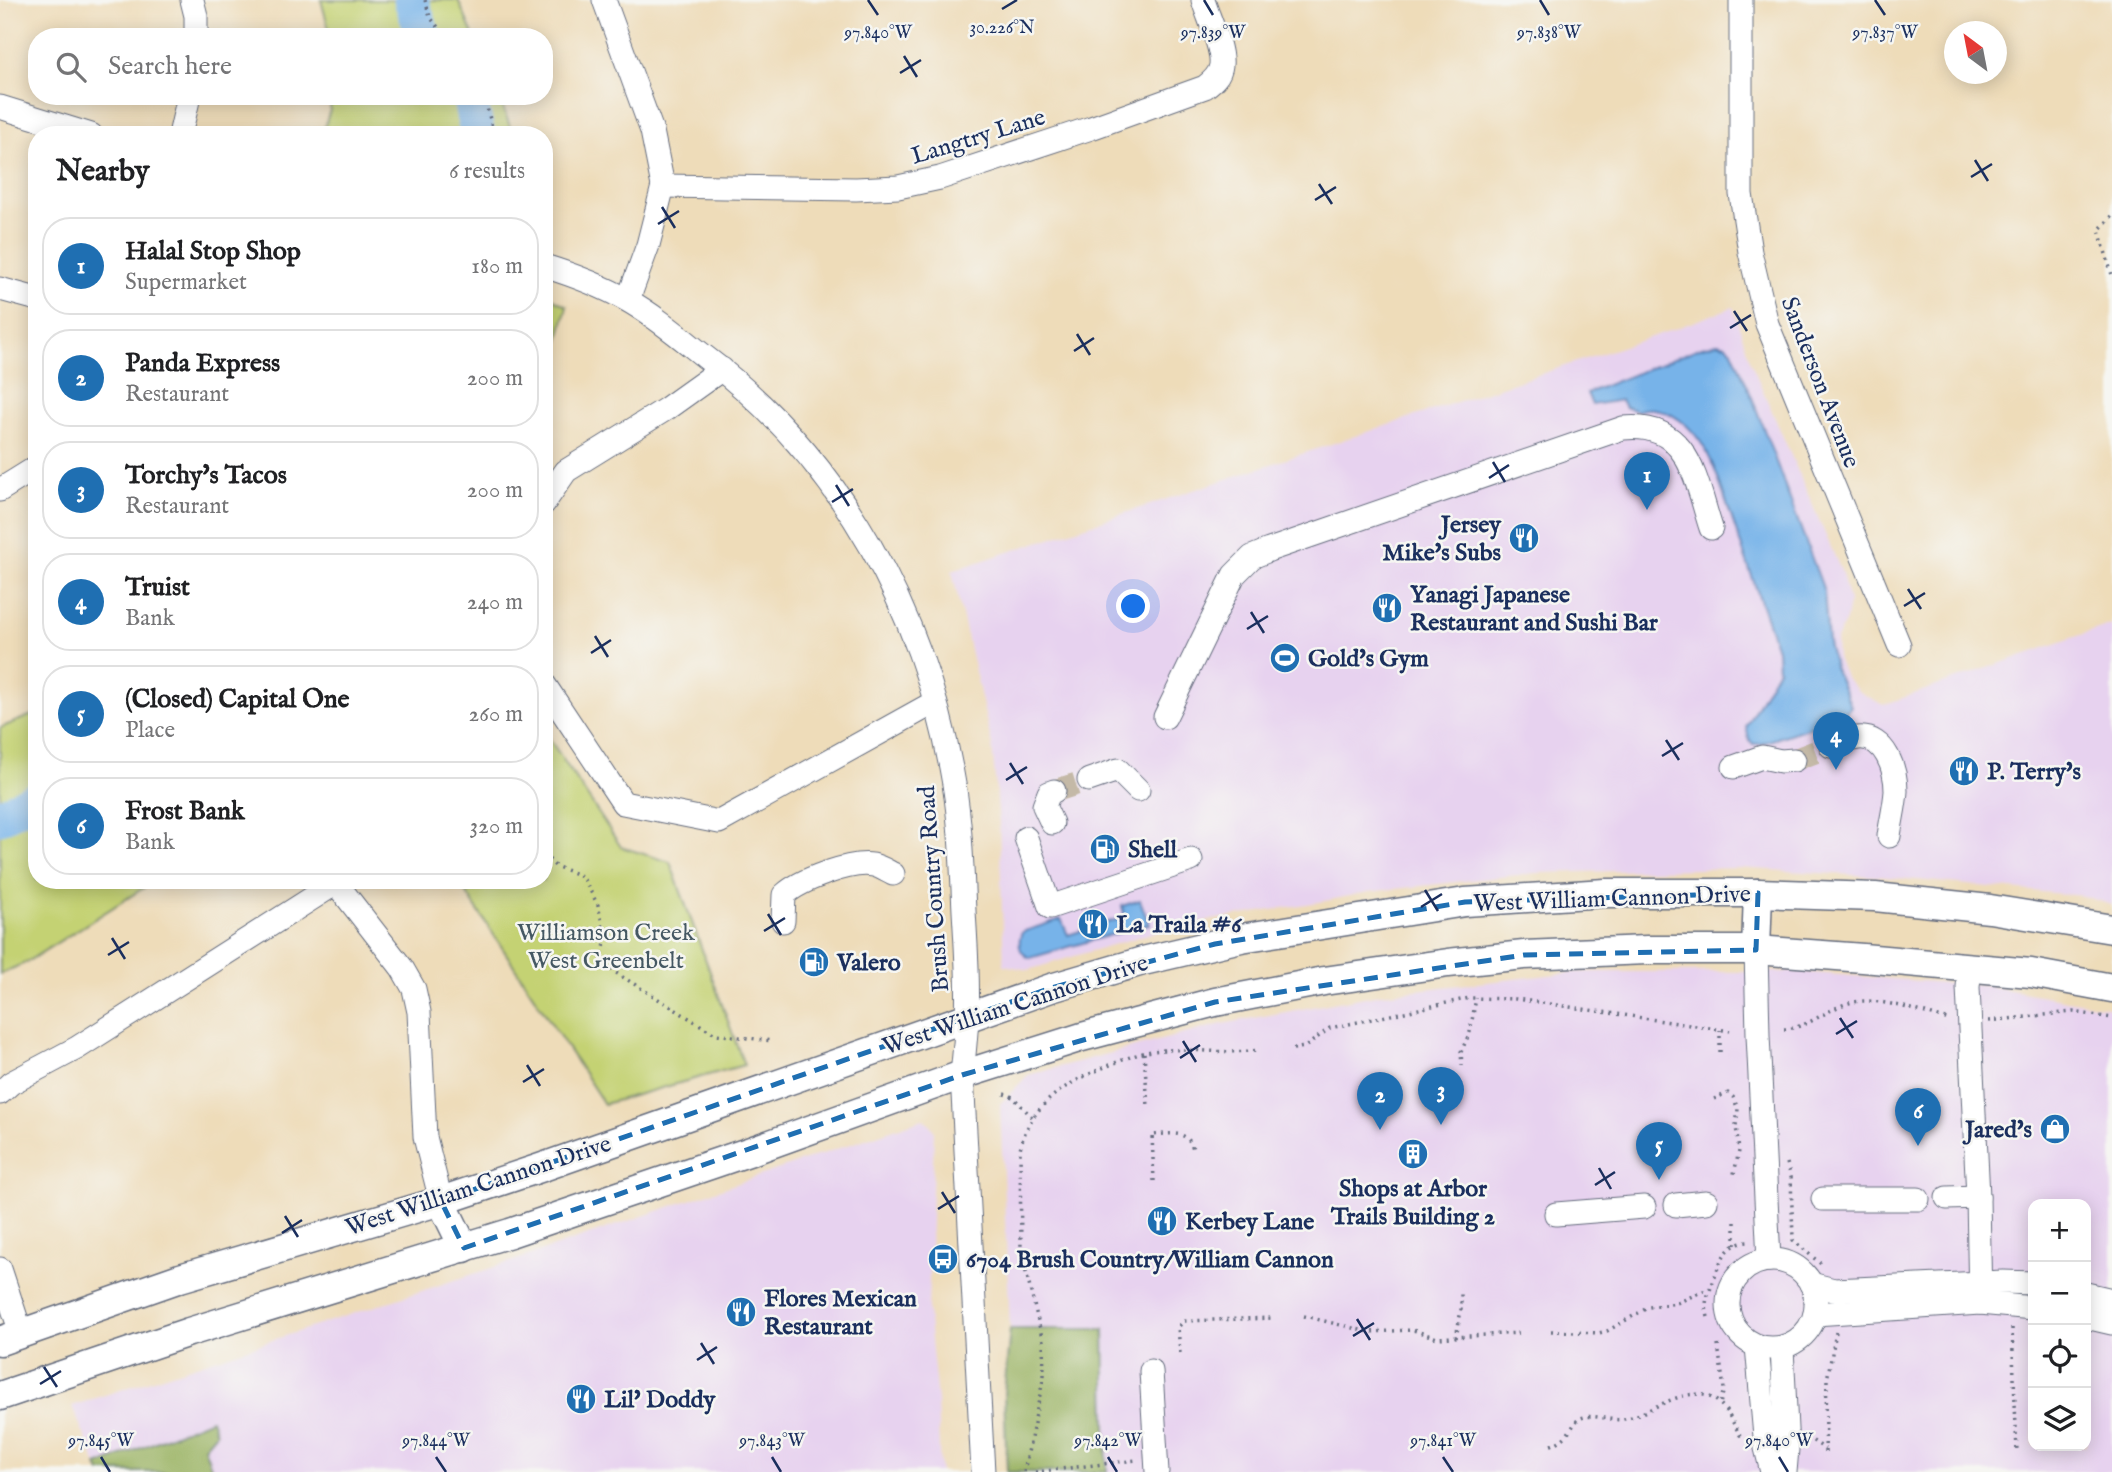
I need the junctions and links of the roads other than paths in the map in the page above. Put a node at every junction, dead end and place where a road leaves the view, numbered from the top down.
1 (192, 0) edge
2 (604, 0) edge
3 (1203, 0) edge
4 (1741, 0) edge
5 (196, 28) edge
6 (188, 105) edge
7 (0, 107) edge
8 (62, 126) edge
9 (182, 126) edge
10 (663, 186) junction
11 (553, 269) edge
12 (0, 289) edge
13 (28, 297) edge
14 (628, 300) junction
15 (722, 369) junction
16 (28, 473) edge
17 (0, 490) edge
18 (553, 490) edge
19 (1712, 528) dead end
20 (1899, 645) dead end
21 (553, 698) edge
22 (935, 702) junction
23 (1165, 717) dead end
24 (1832, 746) tunnel mouth
25 (1794, 760) tunnel mouth
26 (1734, 767) dead end
27 (1089, 780) tunnel mouth
28 (1138, 790) dead end
29 (1055, 792) dead end
30 (1052, 822) dead end
31 (1889, 836) dead end
32 (1026, 838) dead end
33 (1191, 860) dead end
34 (893, 874) dead end
35 (327, 889) edge
36 (341, 889) edge
37 (1758, 893) junction
38 (783, 921) dead end
39 (2112, 929) edge
40 (1756, 950) junction
41 (1970, 967) junction
42 (2112, 975) edge
43 (2065, 979) junction
44 (2112, 988) edge
45 (967, 1017) junction
46 (962, 1075) junction
47 (0, 1093) edge
48 (1947, 1198) dead end
49 (1978, 1198) junction
50 (1823, 1199) dead end
51 (1918, 1199) dead end
52 (441, 1200) junction
53 (1706, 1202) dead end
54 (1676, 1205) dead end
55 (1644, 1207) dead end
56 (1556, 1214) dead end
57 (464, 1248) junction
58 (1769, 1260) junction
59 (0, 1269) edge
60 (1817, 1275) junction
61 (2028, 1284) edge
62 (1979, 1293) junction
63 (2091, 1295) edge
64 (2112, 1300) edge
65 (2028, 1307) edge
66 (2091, 1318) edge
67 (1825, 1319) junction
68 (2112, 1323) edge
69 (11, 1337) edge
70 (1757, 1346) junction
71 (1782, 1348) junction
72 (1151, 1371) dead end
73 (0, 1396) edge
74 (1157, 1465) edge
75 (983, 1472) edge
76 (1772, 1472) edge
77 (1785, 1472) edge

1 - 5 street
2 - 10 street
3 - 10 street, Langtry Lane
4 - 20 street, Sanderson Avenue
6 - 9 street
7 - 8 street
10 - 14 street
11 - 14 street, Brush Country Road
12 - 13 street
14 - 15 street, Brush Country Road
15 - 18 street
15 - 22 street, Brush Country Road
16 - 17 street
19 - 23 street
21 - 22 street
22 - 45 street, Brush Country Road
24 - 31 street
25 - 26 street
27 - 28 street
29 - 30 street
32 - 33 street
34 - 38 street
35 - 47 street
36 - 52 street
37 - 39 main road, West William Cannon Drive
37 - 40 main road
37 - 45 main road, West William Cannon Drive
40 - 41 main road, West William Cannon Drive
40 - 46 main road, West William Cannon Drive
40 - 58 street
41 - 43 main road, West William Cannon Drive
41 - 49 street
42 - 43 main road
43 - 44 main road, West William Cannon Drive
45 - 46 street, Brush Country Road
45 - 52 main road, West William Cannon Drive
46 - 57 main road, West William Cannon Drive
46 - 75 street, Brush Country Road
48 - 49 street
49 - 62 street
50 - 51 street
52 - 57 main road
52 - 69 main road, West William Cannon Drive
53 - 54 street
55 - 56 street
57 - 73 main road, West William Cannon Drive
58 - 60 street
58 - 70 street
59 - 69 street
60 - 62 street
60 - 67 street
61 - 62 street
62 - 65 street
62 - 67 street
63 - 64 street
66 - 68 street
67 - 71 street
70 - 71 street
70 - 76 street
71 - 77 street
72 - 74 street

